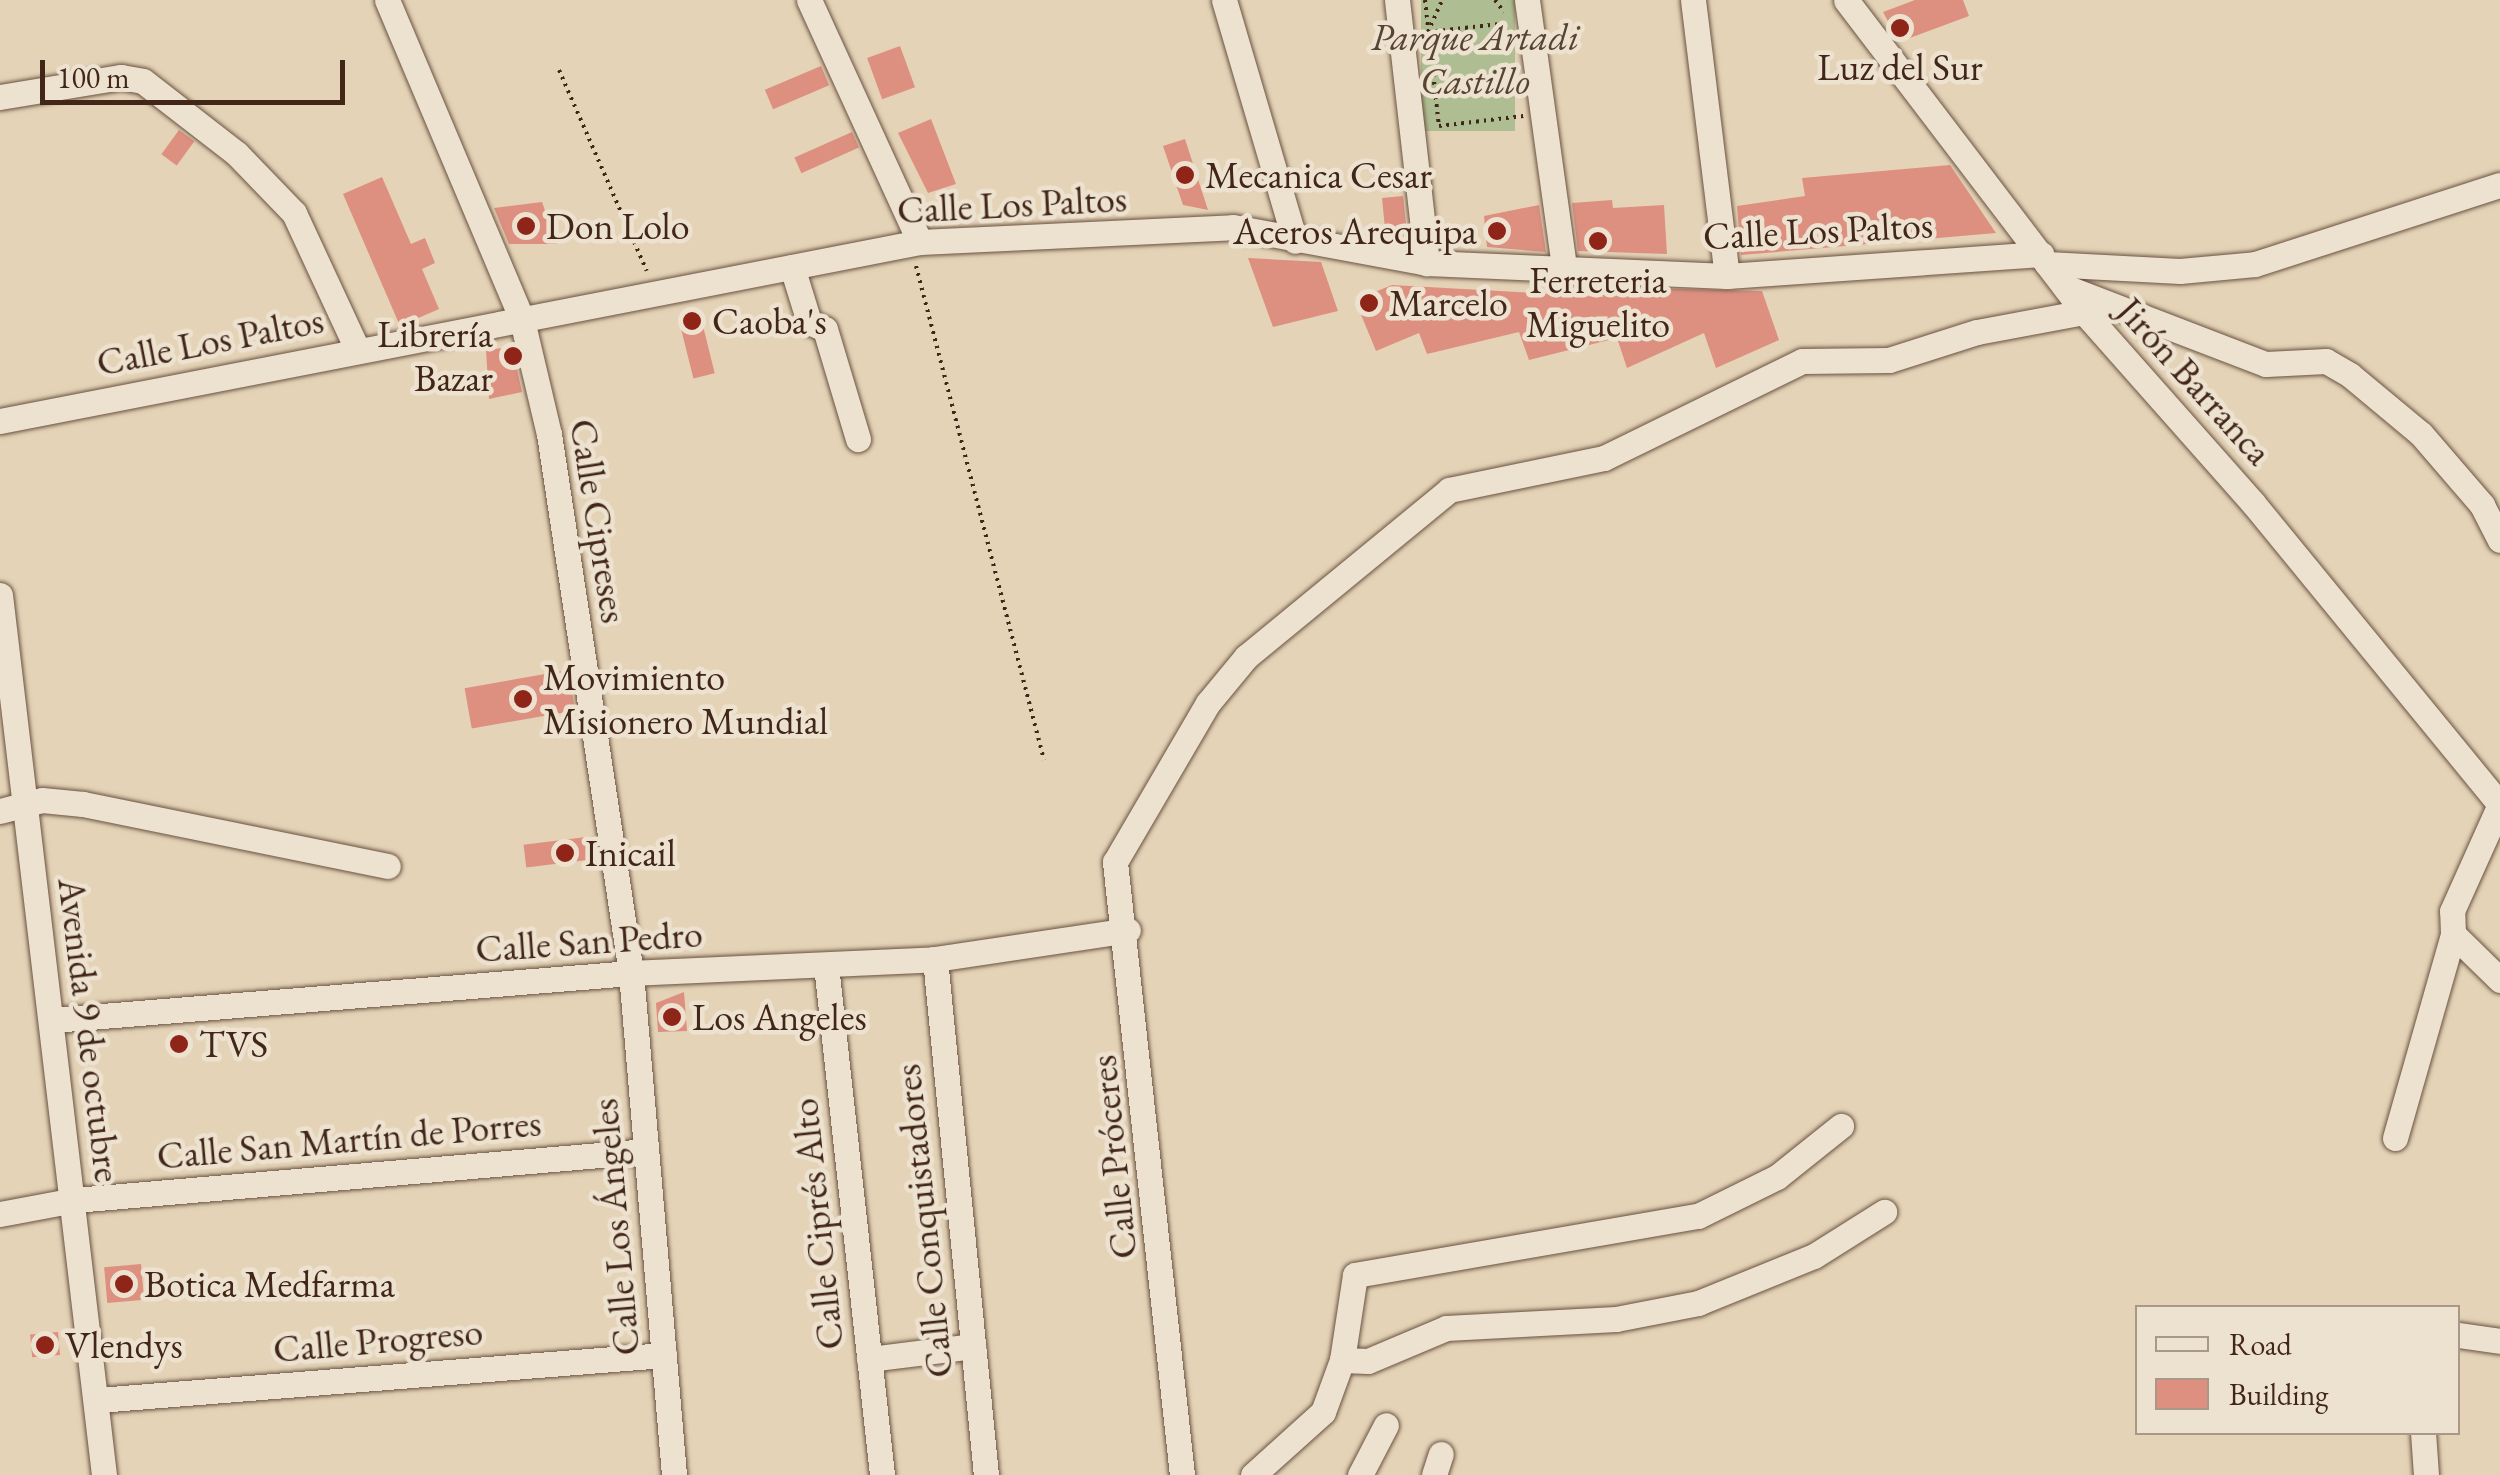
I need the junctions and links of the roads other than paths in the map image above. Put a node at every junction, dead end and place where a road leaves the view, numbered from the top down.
1 (387, 0) edge
2 (809, 0) edge
3 (1224, 0) edge
4 (1397, 0) edge
5 (1527, 0) edge
6 (1693, 0) edge
7 (1846, 0) edge
8 (0, 98) edge
9 (2500, 185) edge
10 (1295, 241) junction
11 (915, 243) junction
12 (2044, 259) junction
13 (1427, 263) junction
14 (792, 267) junction
15 (1565, 273) junction
16 (1728, 276) junction
17 (2065, 287) junction
18 (2084, 312) junction
19 (522, 320) junction
20 (357, 350) junction
21 (0, 421) edge
22 (858, 439) dead end
23 (2500, 540) edge
24 (0, 595) edge
25 (2500, 804) edge
26 (11, 810) edge
27 (388, 866) dead end
28 (1128, 930) junction
29 (2453, 934) junction
30 (935, 959) junction
31 (826, 965) junction
32 (631, 973) junction
33 (2500, 980) edge
34 (54, 1020) junction
35 (1841, 1126) dead end
36 (2395, 1138) dead end
37 (646, 1152) junction
38 (74, 1200) junction
39 (1884, 1212) dead end
40 (0, 1214) edge
41 (2460, 1335) edge
42 (2500, 1341) edge
43 (973, 1346) junction
44 (664, 1356) junction
45 (870, 1359) junction
46 (1342, 1360) junction
47 (98, 1400) junction
48 (1386, 1424) dead end
49 (2422, 1435) edge
50 (104, 1475) edge
51 (674, 1475) edge
52 (882, 1475) edge
53 (986, 1475) edge
54 (1182, 1475) edge
55 (1253, 1475) edge
56 (1360, 1475) edge
57 (2426, 1475) edge

1 - 19 street, Calle Cipreses
2 - 11 street
3 - 10 street
4 - 13 street
5 - 15 street
6 - 16 street
7 - 12 street, Jirón Barranca
8 - 20 street
9 - 12 street, Calle Los Paltos
10 - 11 street, Calle Los Paltos
10 - 13 street, Calle Los Paltos
11 - 14 street, Calle Los Paltos
12 - 16 street, Calle Los Paltos
12 - 17 street, Jirón Barranca
13 - 15 street, Calle Los Paltos
14 - 19 street, Calle Los Paltos
14 - 22 street
15 - 16 street, Calle Los Paltos
17 - 18 street, Jirón Barranca
17 - 23 street
18 - 25 street, Jirón Barranca
18 - 28 street, Calle Próceres
19 - 20 street, Calle Los Paltos
19 - 32 street, Calle Cipreses
20 - 21 street, Calle Los Paltos
24 - 26 street, Avenida 9 de octubre
25 - 29 street
26 - 27 street
26 - 34 street, Avenida 9 de octubre
28 - 30 street, Calle San Pedro
28 - 54 street, Calle Próceres
29 - 33 street
29 - 36 street
30 - 31 street, Calle San Pedro
30 - 43 street, Calle Conquistadores
31 - 32 street, Calle San Pedro
31 - 45 street, Calle Ciprés Alto
32 - 34 street, Calle San Pedro
32 - 37 street, Calle Los Ángeles
34 - 38 street, Avenida 9 de octubre
35 - 46 street
37 - 38 street, Calle San Martín de Porres
37 - 44 street, Calle Los Ángeles
38 - 40 street, Calle San Martín de Porres
38 - 47 street, Avenida 9 de octubre
39 - 46 street
41 - 42 street
43 - 45 street
43 - 53 street, Calle Conquistadores
44 - 47 street, Calle Progreso
44 - 51 street, Calle Los Ángeles
45 - 52 street, Calle Ciprés Alto
46 - 55 street
47 - 50 street, Avenida 9 de octubre
48 - 56 street
49 - 57 street

